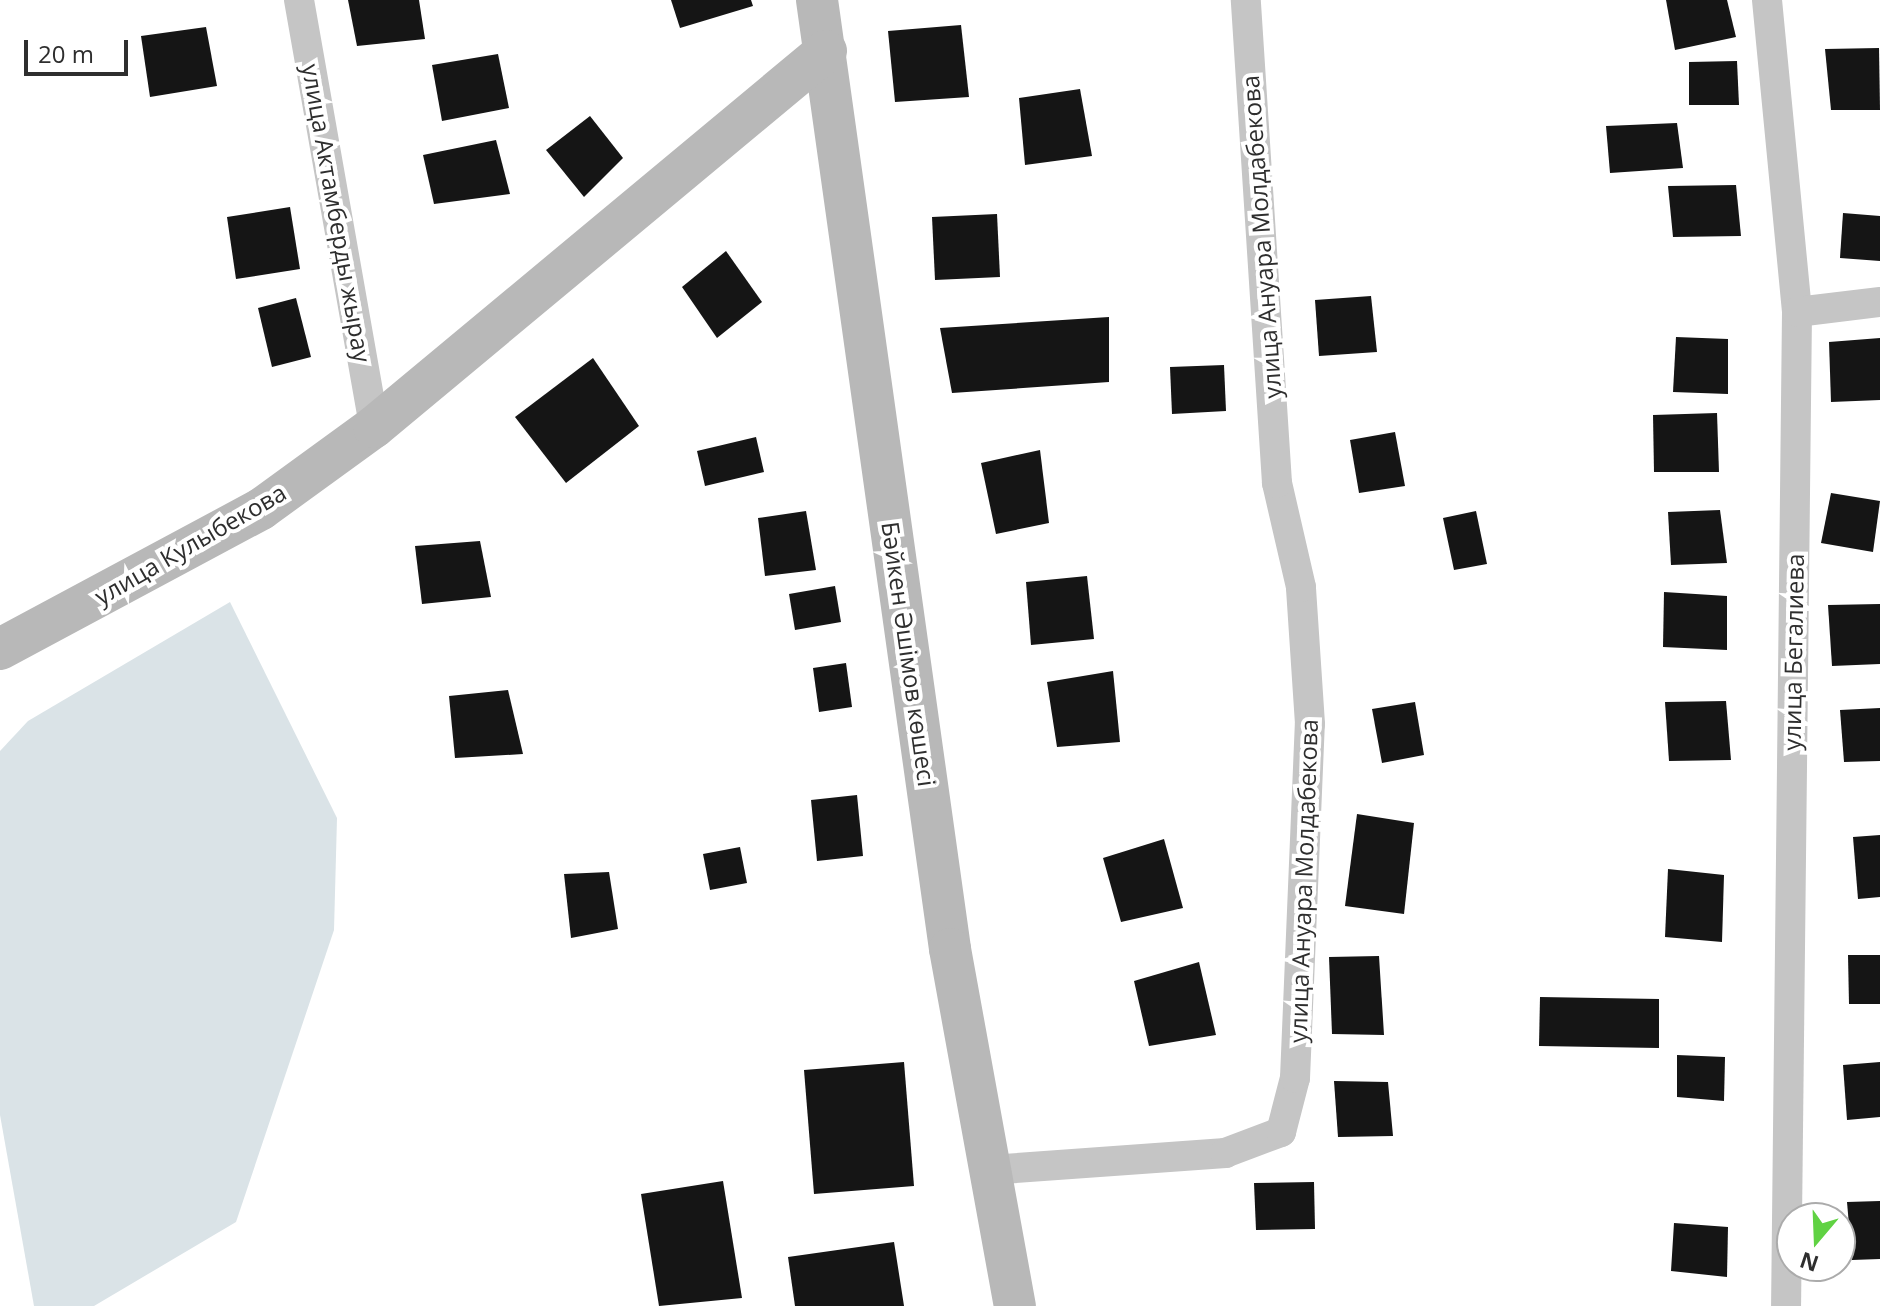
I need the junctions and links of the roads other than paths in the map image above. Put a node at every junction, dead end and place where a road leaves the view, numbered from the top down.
1 (299, 0) edge
2 (817, 0) edge
3 (1246, 0) edge
4 (1767, 0) edge
5 (826, 51) junction
6 (1880, 302) edge
7 (1797, 312) junction
8 (374, 427) junction
9 (0, 649) edge
10 (989, 1170) junction
11 (1015, 1306) edge
12 (1786, 1306) edge

1 - 8 street, улица Актамберды жырау
2 - 5 main road, Бәйкен Әшімов көшесі
3 - 10 street, улица Ануара Молдабекова
4 - 7 street, улица Бегалиева
5 - 8 main road, улица Кулыбекова
5 - 10 main road, Бәйкен Әшімов көшесі
6 - 7 street
7 - 12 street, улица Бегалиева
8 - 9 main road, улица Кулыбекова
10 - 11 main road, Бәйкен Әшімов көшесі

